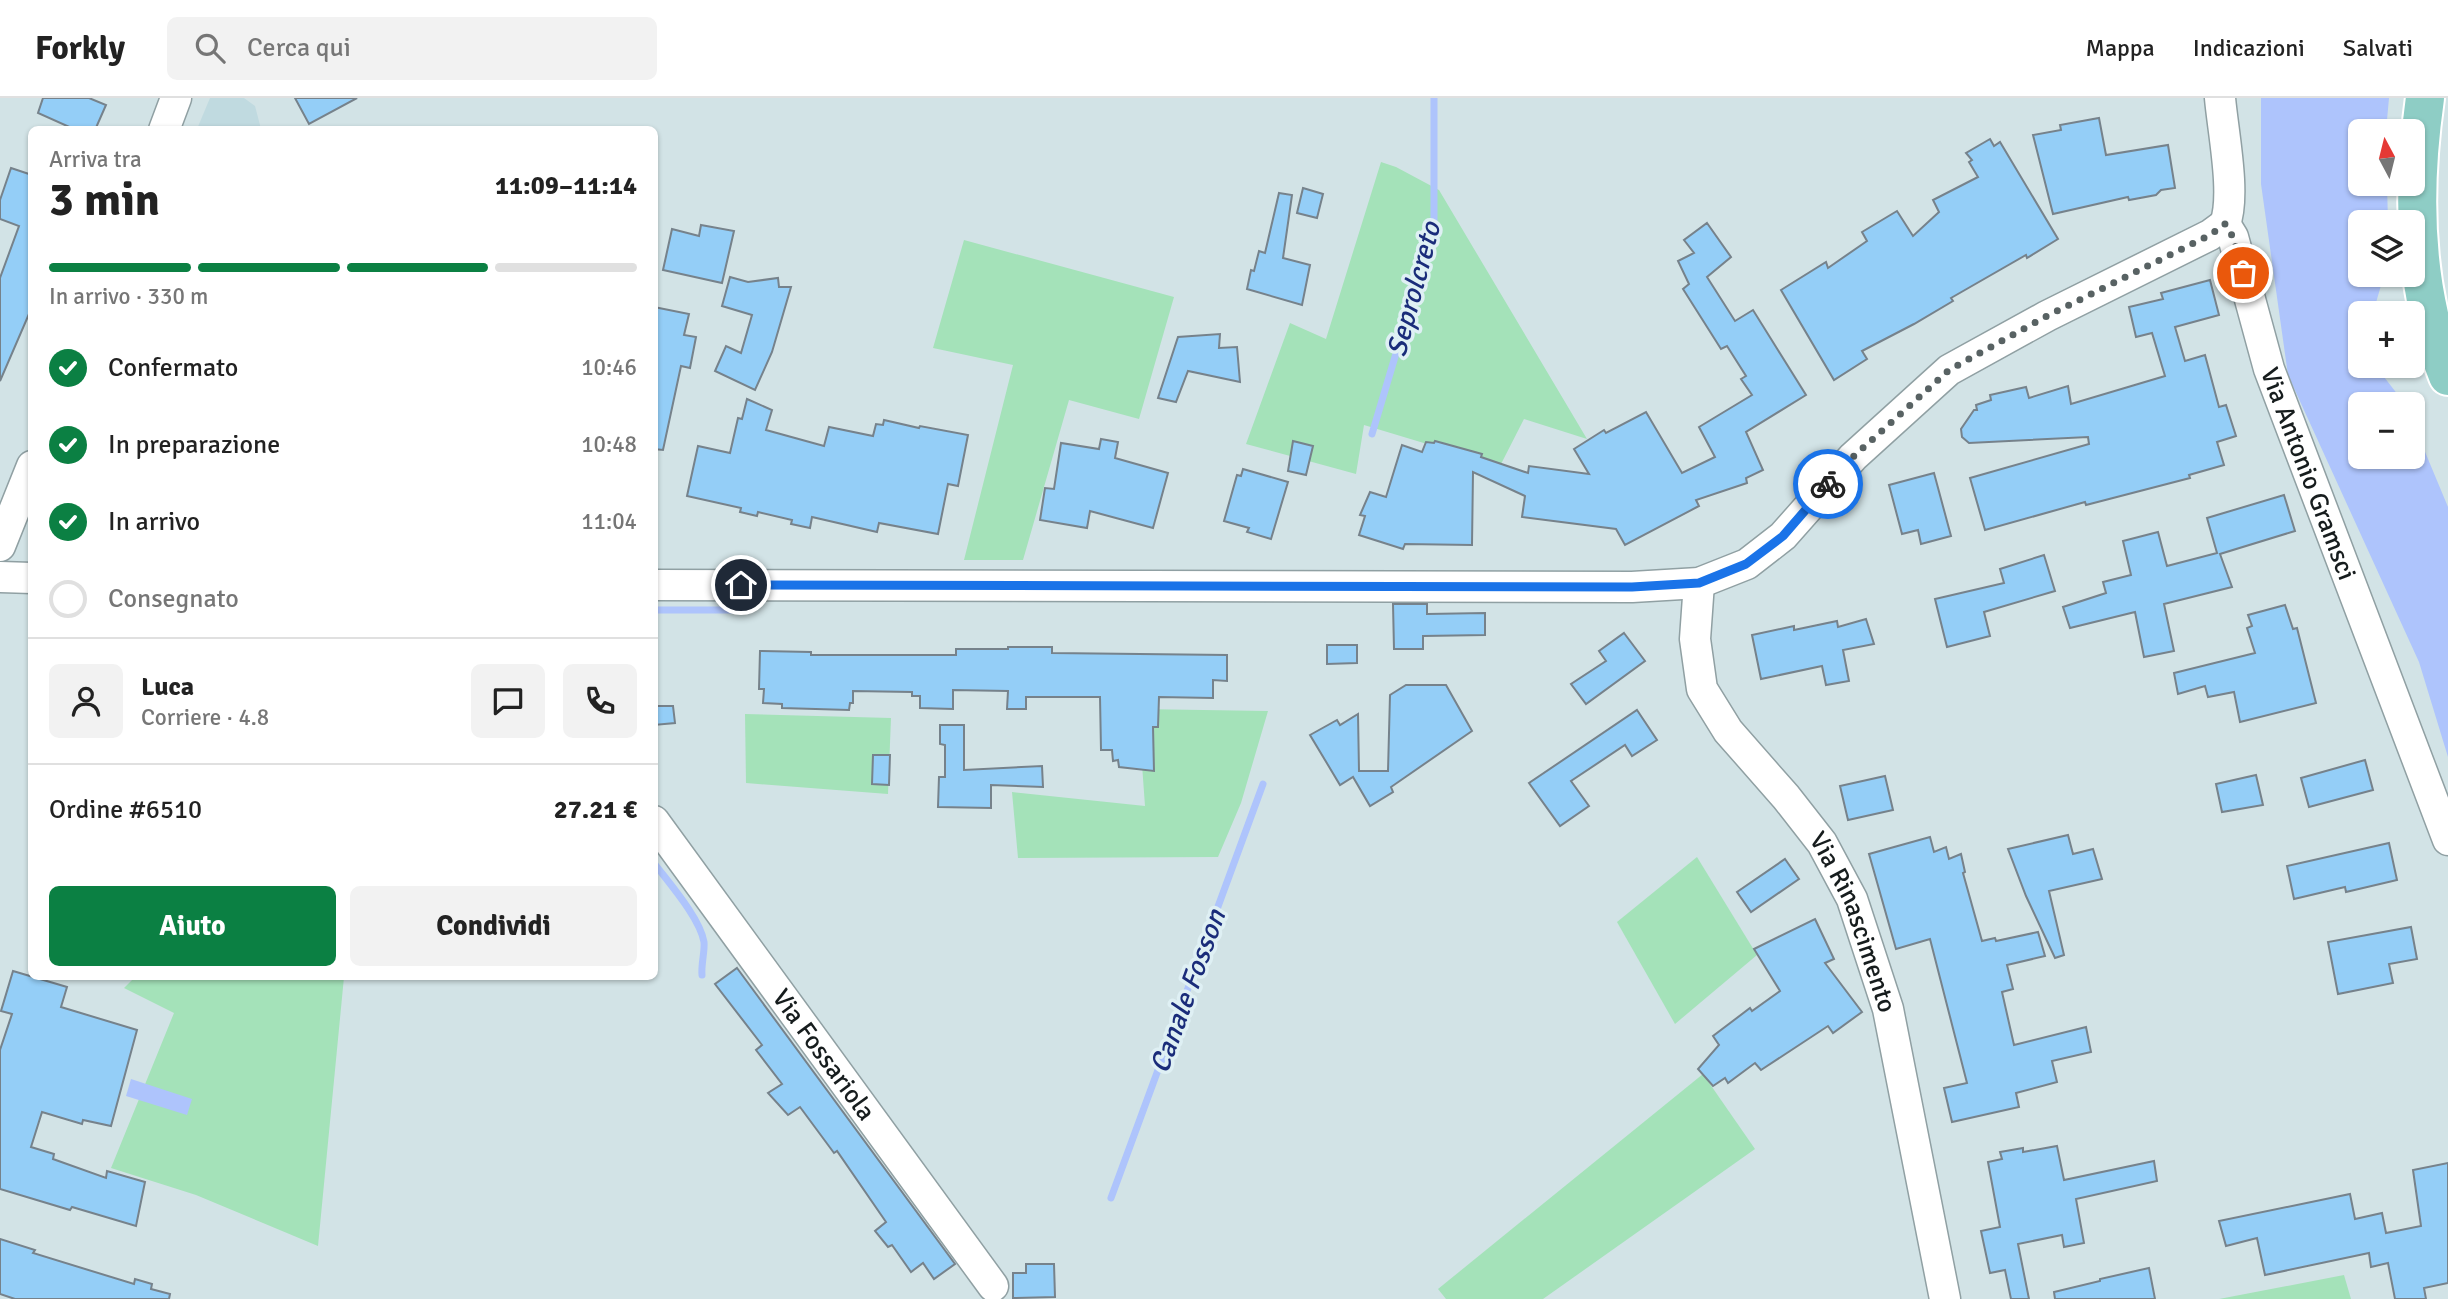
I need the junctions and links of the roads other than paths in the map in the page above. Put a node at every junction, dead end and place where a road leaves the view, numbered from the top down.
1 (176, 98) edge
2 (2220, 98) edge
3 (2425, 98) edge
4 (166, 126) edge
5 (2225, 224) junction
6 (2448, 376) edge
7 (28, 476) edge
8 (0, 546) edge
9 (0, 578) edge
10 (28, 578) edge
11 (1699, 583) junction
12 (658, 585) edge
13 (658, 826) edge
14 (2448, 840) edge
15 (993, 1286) dead end
16 (1945, 1299) edge

1 - 4 street
2 - 5 street, Via Antonio Gramsci
3 - 6 main road
5 - 11 street
5 - 14 street, Via Antonio Gramsci
7 - 8 street
9 - 10 street
11 - 12 street
11 - 16 street, Via Rinascimento
13 - 15 street, Via Fossariola

